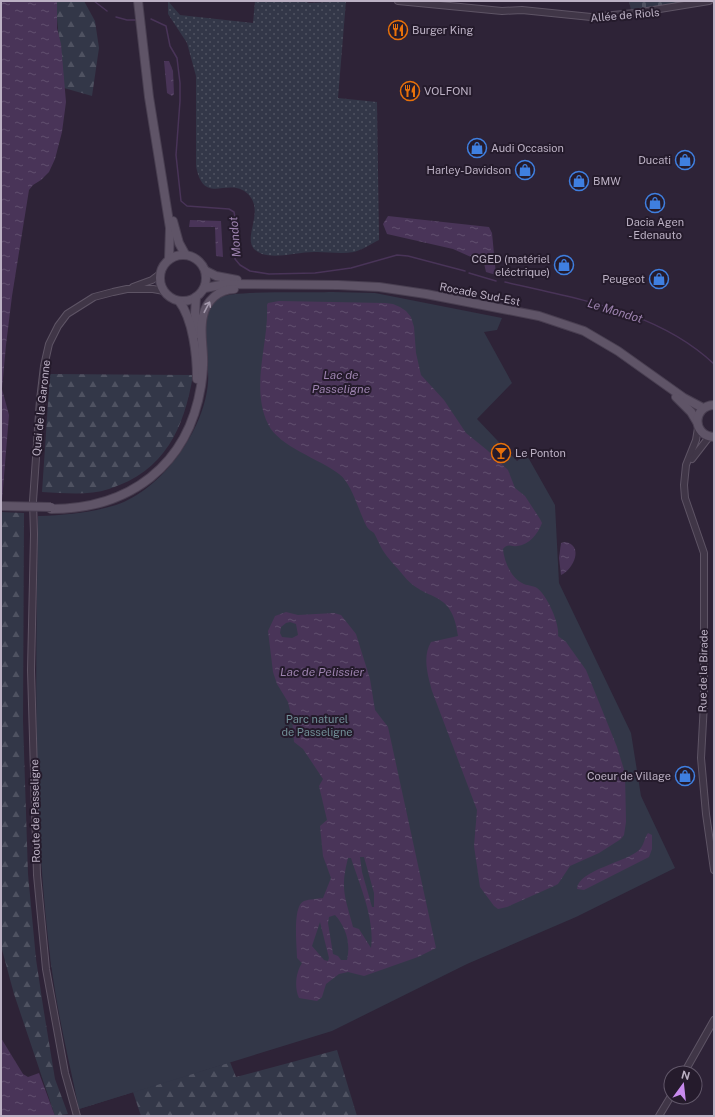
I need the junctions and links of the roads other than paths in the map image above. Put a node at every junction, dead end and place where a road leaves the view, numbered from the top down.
1 (138, 1) edge
2 (144, 1) edge
3 (398, 1) edge
4 (425, 1) edge
5 (710, 1) edge
6 (714, 4) edge
7 (512, 11) junction
8 (185, 254) junction
9 (169, 259) junction
10 (206, 271) junction
11 (160, 274) junction
12 (293, 285) junction
13 (205, 288) junction
14 (127, 289) junction
15 (164, 291) junction
16 (196, 297) junction
17 (179, 301) junction
18 (648, 373) junction
19 (200, 386) junction
20 (714, 405) edge
21 (703, 408) junction
22 (697, 425) junction
23 (711, 437) edge
24 (685, 473) junction
25 (33, 501) joint
26 (1, 507) edge
27 (51, 508) junction
28 (714, 870) edge
29 (714, 1020) edge
30 (689, 1065) edge
31 (666, 1105) edge
32 (77, 1116) edge
33 (659, 1116) edge

1 - 9 main road
2 - 8 main road
3 - 7 street, Allée de Riols
4 - 7 street, Allée de Riols
5 - 7 street, Allée de Riols
6 - 7 street, Allée de Riols
8 - 9 main road
8 - 10 main road
9 - 11 main road
10 - 12 main road, Rocade Sud-Est
10 - 13 main road
11 - 14 street, Quai de la Garonne
11 - 15 main road
12 - 13 main road, Rocade Sud-Est
12 - 18 main road, Rocade Sud-Est
19 -> 12 main road
13 - 16 main road
14 - 15 street, Quai de la Garonne
14 - 25 street, Quai de la Garonne
15 - 17 main road
16 - 17 main road
16 - 19 main road
17 - 27 main road
18 - 21 main road, Rocade Sud-Est
18 - 22 main road, Rocade Sud-Est
19 - 27 main road
20 - 21 main road
21 - 22 main road
22 - 23 main road, Rocade Sud-Est
22 - 24 street, Rue de la Birade
23 - 24 street, Rue de la Birade
24 - 28 street, Rue de la Birade
25 - 32 street, Route de Passeligne
26 - 27 main road, bridge
29 - 30 street
31 - 33 street

